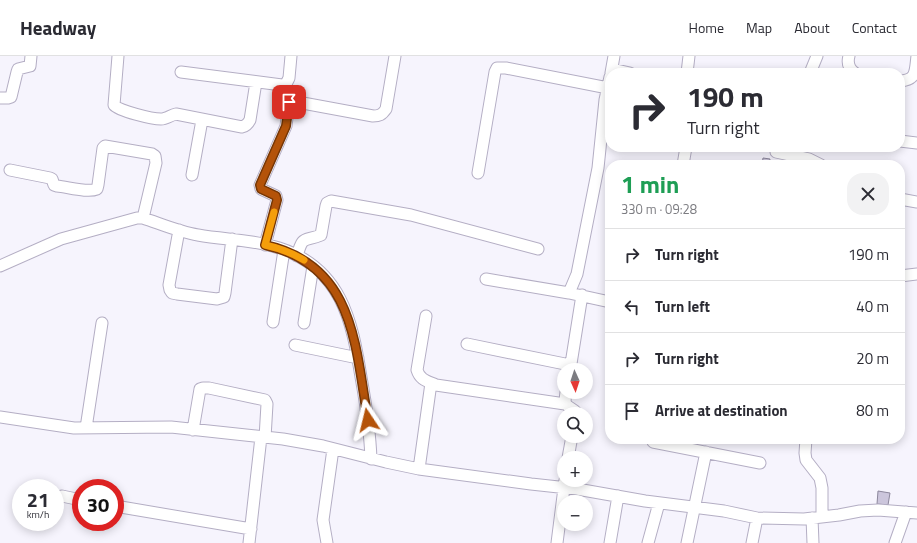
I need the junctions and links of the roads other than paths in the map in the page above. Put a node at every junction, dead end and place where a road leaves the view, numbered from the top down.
1 (31, 56) edge
2 (118, 56) edge
3 (291, 56) edge
4 (395, 56) edge
5 (614, 56) edge
6 (688, 56) edge
7 (817, 56) edge
8 (849, 56) edge
9 (917, 56) edge
10 (612, 68) edge
11 (687, 68) edge
12 (812, 68) edge
13 (850, 68) edge
14 (181, 72) dead end
15 (605, 77) edge
16 (905, 80) edge
17 (256, 82) junction
18 (286, 84) junction
19 (0, 98) edge
20 (289, 102) junction
21 (605, 115) edge
22 (202, 120) junction
23 (905, 142) edge
24 (917, 143) edge
25 (776, 152) dead end
26 (811, 160) edge
27 (10, 170) dead end
28 (478, 173) dead end
29 (192, 175) dead end
30 (905, 200) edge
31 (917, 202) edge
32 (143, 218) junction
33 (179, 230) junction
34 (232, 239) junction
35 (265, 245) junction
36 (538, 249) dead end
37 (284, 250) junction
38 (296, 256) junction
39 (0, 266) edge
40 (313, 266) junction
41 (917, 274) edge
42 (905, 275) edge
43 (486, 279) dead end
44 (569, 293) junction
45 (582, 295) junction
46 (605, 301) edge
47 (426, 316) dead end
48 (272, 322) dead end
49 (102, 323) dead end
50 (304, 323) dead end
51 (467, 344) dead end
52 (295, 345) dead end
53 (358, 358) junction
54 (571, 363) edge
55 (557, 364) edge
56 (431, 383) junction
57 (565, 399) edge
58 (565, 404) junction
59 (567, 407) edge
60 (0, 417) edge
61 (86, 428) junction
62 (193, 430) junction
63 (263, 437) junction
64 (664, 444) edge
65 (805, 444) edge
66 (333, 449) junction
67 (706, 452) junction
68 (371, 458) junction
69 (760, 463) dead end
70 (419, 468) junction
71 (557, 483) edge
72 (564, 487) edge
73 (578, 487) edge
74 (618, 496) junction
75 (660, 503) junction
76 (694, 507) junction
77 (124, 508) edge
78 (912, 513) edge
79 (817, 517) junction
80 (757, 518) junction
81 (251, 529) junction
82 (249, 543) edge
83 (327, 543) edge
84 (557, 543) edge
85 (610, 543) edge
86 (648, 543) edge
87 (687, 543) edge
88 (752, 543) edge
89 (813, 543) edge
90 (895, 543) edge

1 - 19 street
2 - 22 street
3 - 18 street
4 - 20 street
5 - 10 street
6 - 11 street
7 - 12 street
8 - 13 street
9 - 16 street
14 - 17 street
15 - 28 street
17 - 18 street
17 - 22 street
18 - 20 street
20 - 35 street
21 - 44 street
22 - 29 street
23 - 24 street
25 - 26 street
27 - 32 street
30 - 31 street
32 - 33 street
32 - 39 street
33 - 34 street
33 - 34 street
34 - 35 street
35 - 37 street
36 - 38 street
37 - 38 street
37 - 48 street
38 - 40 street
40 - 50 street
40 - 53 street
41 - 42 street
43 - 44 street
44 - 45 street
45 - 46 street
45 - 54 street
47 - 56 street
49 - 61 street
51 - 55 street
52 - 53 street
53 - 68 street
56 - 58 street
56 - 70 street
57 - 58 street
58 - 59 street
60 - 61 street
61 - 62 street
62 - 63 street
62 - 63 street
63 - 66 street
63 - 81 street
64 - 67 street
65 - 79 street
66 - 68 street
66 - 83 street
67 - 69 street
67 - 76 street
68 - 70 street
70 - 71 street
72 - 84 street
73 - 74 street
74 - 75 street
74 - 85 street
75 - 76 street
75 - 86 street
76 - 80 street
76 - 87 street
77 - 81 street
78 - 79 street
78 - 90 street
79 - 80 street
79 - 89 street
80 - 88 street
81 - 82 street

